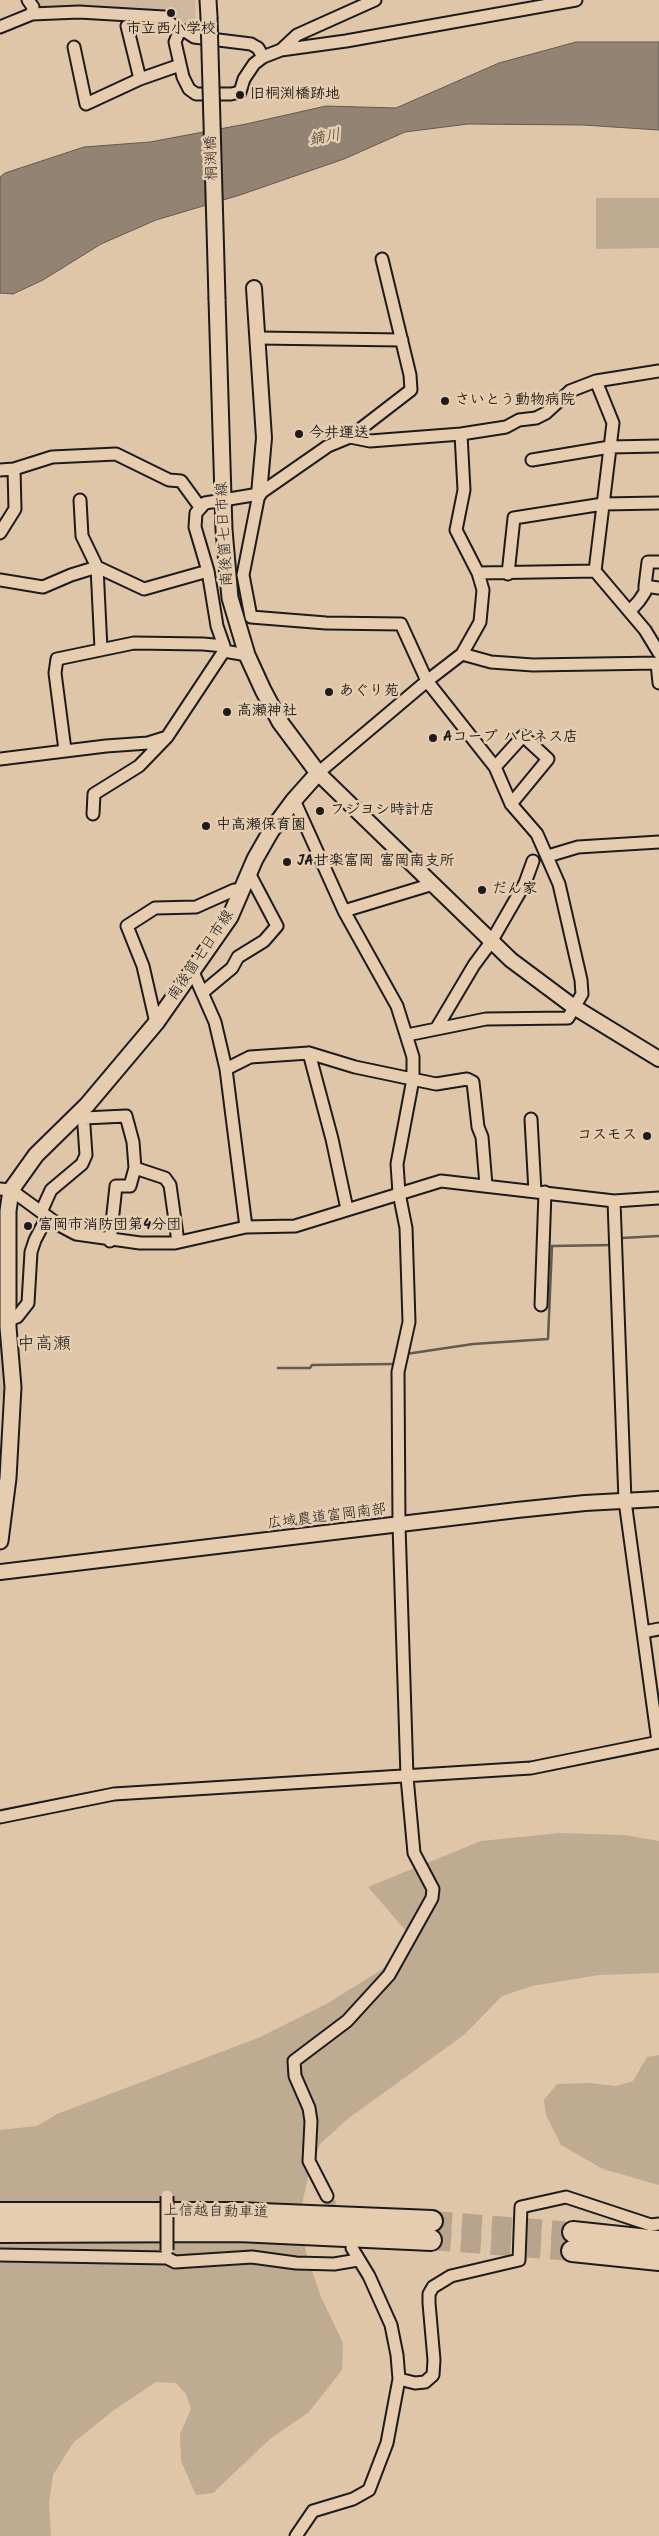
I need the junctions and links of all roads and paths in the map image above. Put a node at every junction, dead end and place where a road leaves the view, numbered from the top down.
1 (28, 0) edge
2 (208, 0) edge
3 (375, 0) edge
4 (576, 0) edge
5 (32, 14) junction
6 (127, 26) dead end
7 (0, 27) edge
8 (179, 32) junction
9 (74, 47) dead end
10 (281, 50) junction
11 (263, 57) junction
12 (180, 65) junction
13 (140, 79) junction
14 (382, 259) dead end
15 (254, 288) dead end
16 (217, 299) joint
17 (258, 338) junction
18 (402, 340) junction
19 (659, 372) edge
20 (596, 381) junction
21 (461, 434) junction
22 (350, 437) junction
23 (659, 446) edge
24 (610, 448) junction
25 (532, 460) dead end
26 (14, 468) junction
27 (0, 470) edge
28 (259, 494) junction
29 (80, 500) dead end
30 (223, 500) junction
31 (659, 503) edge
32 (603, 504) junction
33 (200, 506) junction
34 (0, 533) edge
35 (659, 562) edge
36 (97, 567) junction
37 (208, 571) junction
38 (595, 571) junction
39 (478, 573) junction
40 (508, 574) junction
41 (0, 580) edge
42 (645, 586) junction
43 (659, 588) edge
44 (630, 611) junction
45 (101, 649) junction
46 (224, 649) junction
47 (462, 654) junction
48 (247, 655) junction
49 (658, 660) edge
50 (427, 681) junction
51 (659, 683) edge
52 (167, 737) junction
53 (65, 750) junction
54 (0, 759) edge
55 (495, 767) junction
56 (318, 773) junction
57 (294, 800) junction
58 (511, 804) junction
59 (93, 814) dead end
60 (659, 842) edge
61 (548, 856) junction
62 (533, 861) dead end
63 (249, 873) junction
64 (433, 884) junction
65 (242, 890) junction
66 (344, 911) junction
67 (492, 942) junction
68 (193, 972) junction
69 (202, 993) junction
70 (574, 1007) junction
71 (156, 1023) junction
72 (436, 1029) junction
73 (407, 1035) junction
74 (309, 1053) junction
75 (659, 1059) edge
76 (226, 1069) junction
77 (413, 1079) junction
78 (83, 1114) junction
79 (531, 1119) dead end
80 (135, 1168) junction
81 (486, 1186) junction
82 (6, 1190) edge
83 (540, 1192) junction
84 (398, 1193) junction
85 (659, 1198) edge
86 (614, 1201) junction
87 (347, 1209) junction
88 (44, 1214) junction
89 (246, 1227) junction
90 (110, 1240) junction
91 (178, 1242) junction
92 (541, 1305) dead end
93 (5, 1324) edge
94 (659, 1500) edge
95 (625, 1501) junction
96 (399, 1526) junction
97 (0, 1540) edge
98 (0, 1572) edge
99 (659, 1629) edge
100 (643, 1632) junction
101 (659, 1742) edge
102 (407, 1777) junction
103 (0, 1817) edge
104 (167, 2196) dead end
105 (327, 2196) tunnel mouth
106 (0, 2213) edge
107 (659, 2224) edge
108 (0, 2232) edge
109 (659, 2241) edge
110 (352, 2248) dead end
111 (167, 2254) junction
112 (0, 2255) edge
113 (358, 2260) junction
114 (659, 2260) edge
115 (399, 2379) junction
116 (296, 2536) edge

1 - 5 street
2 - 16 main road, 桐渕橋, bridge
3 - 10 street
4 - 10 street
5 - 7 street
5 - 8 street
6 - 13 street
8 - 11 street
8 - 12 street
9 - 13 street
10 - 11 street
11 - 12 street
12 - 13 street
14 - 18 street
15 - 17 street
16 - 30 main road, 南後箇七日市線
17 - 18 street
17 - 28 street
18 - 22 street
19 - 20 street
20 - 21 street
20 - 24 street
21 - 22 street
21 - 39 street
22 - 28 street
23 - 24 street
24 - 25 street
24 - 32 street
26 - 27 street
26 - 33 street
26 - 34 street
28 - 30 street
28 - 50 street
29 - 36 street
30 - 33 street
30 - 48 main road, 南後箇七日市線
31 - 32 street
32 - 38 street
32 - 40 street
33 - 37 street
35 - 42 street
36 - 37 street
36 - 41 street
36 - 45 street
37 - 46 street
38 - 40 street
38 - 44 street
39 - 40 street
39 - 47 street
42 - 43 street
42 - 44 street
44 - 49 street
45 - 46 street
45 - 53 street
46 - 48 street
46 - 52 street
47 - 49 street
47 - 50 street
48 - 56 main road, 南後箇七日市線
49 - 51 street
50 - 55 street
50 - 56 street
52 - 53 street
52 - 59 street
53 - 54 street
55 - 58 street
55 - 58 street
56 - 57 main road, 南後箇七日市線
56 - 64 street
57 - 63 main road, 南後箇七日市線
57 - 66 street
58 - 61 street
60 - 61 street
61 - 70 street
62 - 67 street
63 - 65 main road, 南後箇七日市線
63 - 69 street
64 - 66 street
64 - 67 street
65 - 68 main road, 南後箇七日市線
65 - 71 street
66 - 73 street
67 - 70 street
67 - 72 street
68 - 69 street
68 - 71 main road, 南後箇七日市線
69 - 76 street
70 - 72 street
70 - 75 street
71 - 78 main road, 南後箇七日市線
72 - 73 street
73 - 77 street
74 - 76 street
74 - 77 street
74 - 87 street
76 - 89 street
77 - 81 street
77 - 84 street
78 - 80 street
78 - 82 main road, 南後箇七日市線
78 - 88 street
79 - 83 street
80 - 90 street
80 - 91 street
81 - 83 street
81 - 84 street
82 - 88 street
82 - 93 main road, 南後箇七日市線
83 - 86 street
83 - 92 street
84 - 87 street
84 - 96 street
85 - 86 street
86 - 95 street
87 - 89 street
88 - 90 street
88 - 93 street
89 - 91 street
90 - 91 street
93 - 97 main road, 南後箇七日市線
94 - 95 street, 広域農道富岡南部
95 - 96 street, 広域農道富岡南部
95 - 100 street
96 - 98 street, 広域農道富岡南部
96 - 102 street
99 - 100 street
100 - 101 street
101 - 102 street
102 - 103 street
102 - 105 street
104 - 111 street, bridge
106 - 108 highway, 上信越自動車道
107 - 115 street
109 - 114 highway
110 - 113 street
111 - 112 street
111 - 113 street
113 - 115 street
115 - 116 street

